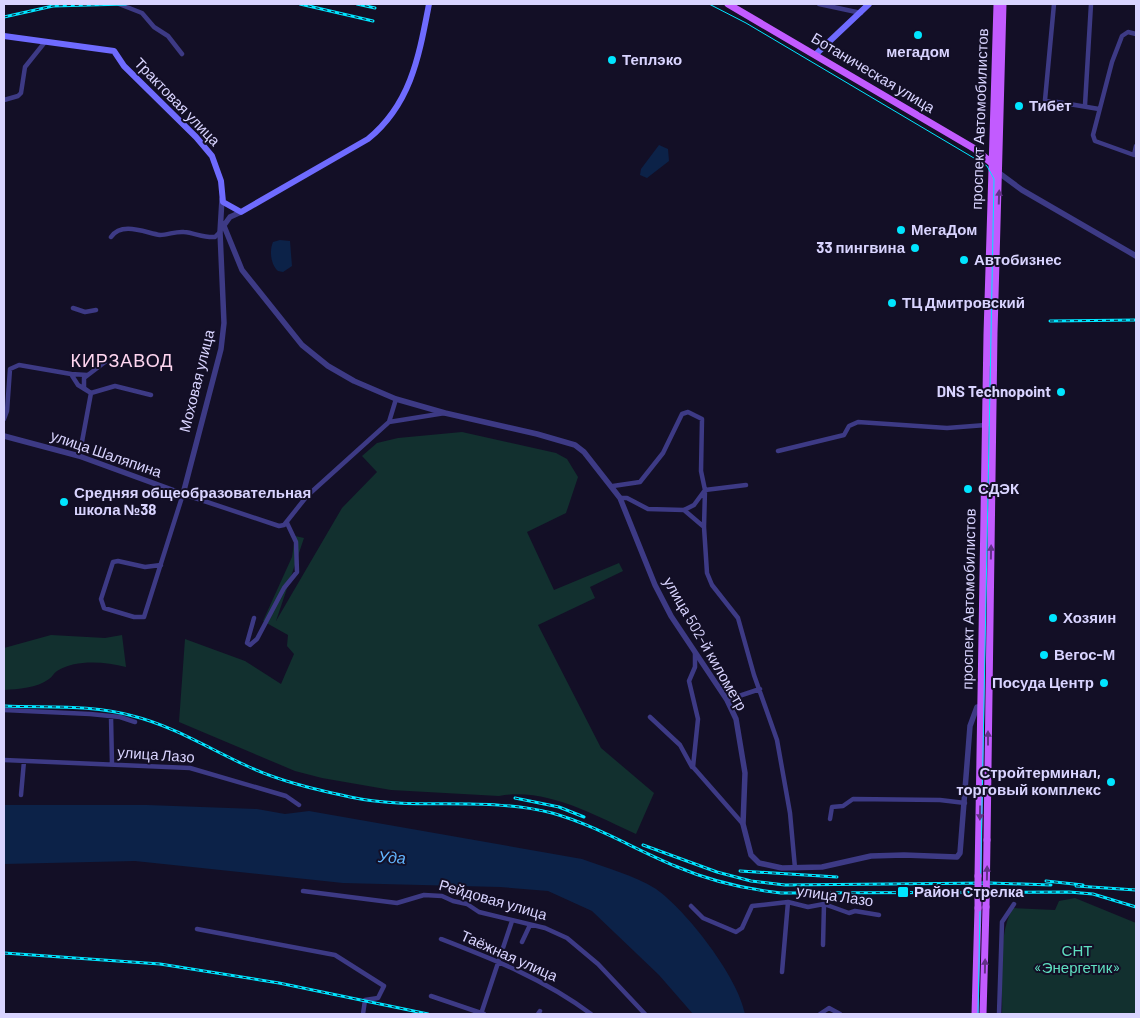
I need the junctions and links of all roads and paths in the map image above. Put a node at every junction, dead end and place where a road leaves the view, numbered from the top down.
1 (119, 4) edge
2 (429, 4) edge
3 (728, 4) edge
4 (819, 4) edge
5 (869, 4) edge
6 (997, 4) edge
7 (1003, 4) edge
8 (1054, 4) edge
9 (1091, 4) edge
10 (861, 13) junction
11 (1136, 34) edge
12 (4, 36) edge
13 (45, 42) junction
14 (182, 54) dead end
15 (815, 54) junction
16 (4, 100) edge
17 (1085, 105) junction
18 (1099, 109) junction
19 (1136, 146) edge
20 (1135, 155) edge
21 (993, 164) junction
22 (999, 173) junction
23 (222, 199) junction
24 (241, 212) junction
25 (224, 226) junction
26 (220, 232) junction
27 (111, 237) dead end
28 (1136, 256) edge
29 (73, 308) dead end
30 (96, 310) dead end
31 (105, 362) dead end
32 (71, 374) junction
33 (87, 375) junction
34 (91, 393) junction
35 (151, 395) dead end
36 (396, 399) junction
37 (445, 414) junction
38 (4, 418) edge
39 (389, 422) junction
40 (986, 425) junction
41 (4, 436) edge
42 (81, 447) dead end
43 (778, 451) dead end
44 (746, 484) dead end
45 (613, 486) junction
46 (705, 490) junction
47 (183, 494) junction
48 (620, 498) junction
49 (684, 510) junction
50 (286, 524) junction
51 (704, 527) junction
52 (161, 565) junction
53 (254, 618) dead end
54 (695, 649) junction
55 (760, 689) junction
56 (727, 700) junction
57 (981, 707) junction
58 (4, 710) edge
59 (111, 717) junction
60 (650, 717) dead end
61 (135, 722) dead end
62 (4, 760) edge
63 (24, 761) junction
64 (112, 764) junction
65 (693, 767) junction
66 (21, 796) dead end
67 (965, 803) junction
68 (299, 805) dead end
69 (830, 819) dead end
70 (743, 824) junction
71 (984, 840) junction
72 (796, 868) junction
73 (303, 891) dead end
74 (788, 902) junction
75 (824, 904) junction
76 (1014, 904) dead end
77 (691, 906) dead end
78 (982, 907) junction
79 (879, 915) dead end
80 (512, 921) junction
81 (530, 925) junction
82 (197, 929) dead end
83 (441, 939) dead end
84 (522, 942) dead end
85 (823, 945) dead end
86 (499, 962) junction
87 (782, 972) dead end
88 (431, 996) dead end
89 (363, 1014) edge
90 (482, 1014) edge
91 (591, 1014) edge
92 (645, 1014) edge
93 (820, 1014) edge
94 (840, 1014) edge
95 (975, 1014) edge
96 (983, 1014) edge
97 (999, 1014) edge

1 - 14 street
2 - 24 main road
3 - 15 main road, Ботаническая улица
4 - 10 street
5 - 10 main road
6 - 21 main road, проспект Автомобилистов
7 - 22 main road, проспект Автомобилистов
8 - 17 street
9 - 17 street
10 - 15 main road
11 - 18 street
12 - 13 main road, Трактовая улица
13 - 16 street
13 - 23 main road, Трактовая улица
15 - 21 main road, Ботаническая улица
17 - 18 street
18 - 20 street
19 - 20 street
21 - 22 main road, Ботаническая улица
21 - 40 main road, проспект Автомобилистов
22 - 28 street
71 -> 22 main road, проспект Автомобилистов
23 - 24 main road
23 - 26 street, Моховая улица
24 - 25 street
25 - 26 street
25 - 36 street
26 - 27 street
26 - 47 street, Моховая улица
29 - 30 street
31 - 33 street
32 - 33 street
32 - 34 street
32 - 38 street
33 - 34 street
34 - 35 street
34 - 42 street
36 - 37 street
36 - 39 street
37 - 39 street
37 - 45 street
39 - 50 street
40 - 43 street
40 - 57 main road, проспект Автомобилистов
41 - 47 street, улица Шаляпина
44 - 46 street
45 - 46 street, улица 502-й километр
45 - 48 street, улица 502-й километр
46 - 49 street
46 - 51 street, улица 502-й километр
47 - 50 street, улица Шаляпина
47 - 52 street, Моховая улица
48 - 49 street
48 - 54 street, улица 502-й километр
49 - 51 street
50 - 53 street
51 - 55 street, улица 502-й километр
52 - 52 street, Моховая улица
54 - 56 street, улица 502-й километр
54 - 65 street
55 - 56 street
55 - 72 street, улица 502-й километр
56 - 70 street, улица 502-й километр
57 - 67 street, улица 502-й километр
57 -> 71 main road, проспект Автомобилистов
58 - 59 street
59 - 61 street
59 - 64 street
60 - 65 street
62 - 63 street, улица Лазо
63 - 64 street, улица Лазо
63 - 66 street
64 - 68 street, улица Лазо
65 - 70 street
67 - 69 street
67 - 72 street, улица 502-й километр
70 - 72 street, улица 502-й километр
71 - 78 main road, проспект Автомобилистов, bridge
73 - 80 street, Рейдовая улица
74 - 75 street, улица Лазо
74 - 77 street, улица Лазо
74 - 87 street
75 - 79 street, улица Лазо
75 - 85 street
76 - 97 street
78 - 95 main road, проспект Автомобилистов
96 -> 78 main road, проспект Автомобилистов
80 - 81 street, Рейдовая улица
80 - 86 street
81 - 84 street
81 - 92 street, Рейдовая улица
82 - 89 street
83 - 86 street, Таёжная улица
86 - 90 street
86 - 91 street, Таёжная улица
88 - 90 street
93 - 94 street

